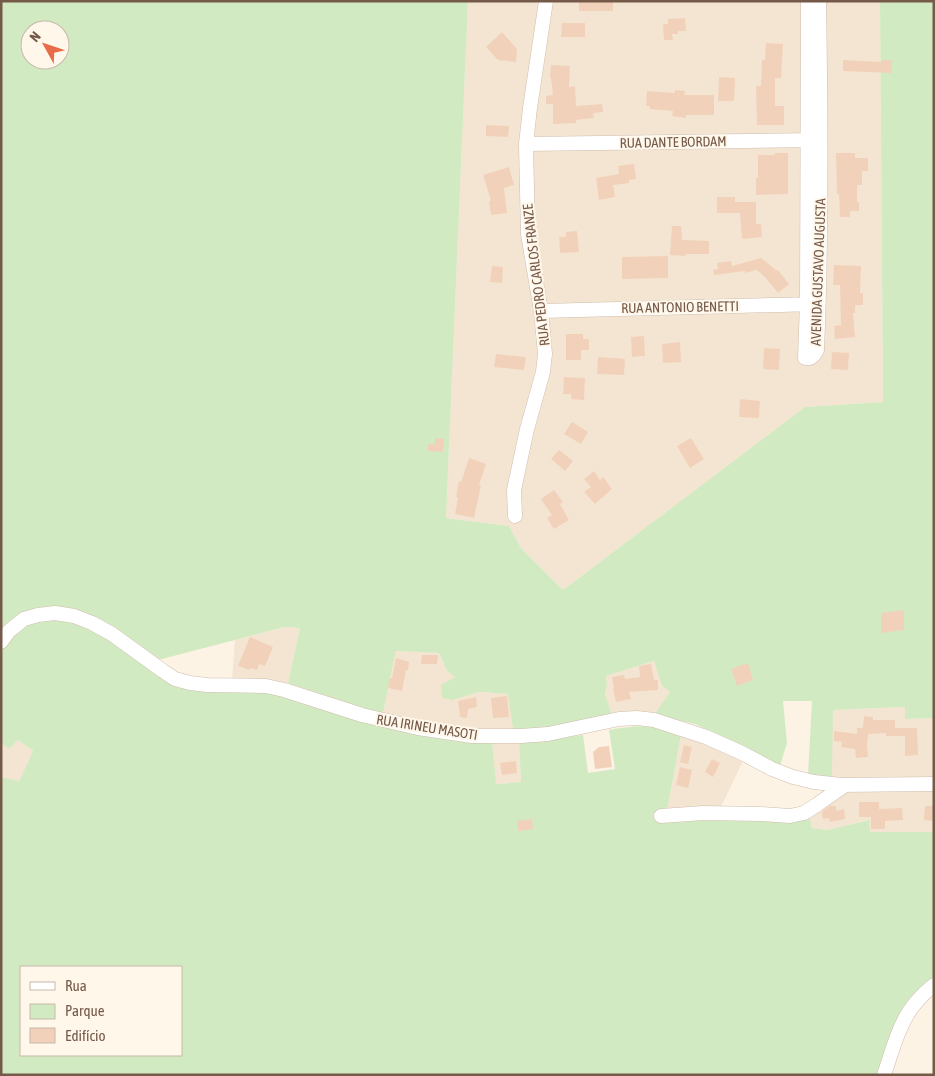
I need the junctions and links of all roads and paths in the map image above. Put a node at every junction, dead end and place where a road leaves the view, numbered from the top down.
1 (546, 1) edge
2 (808, 1) edge
3 (819, 1) edge
4 (815, 140) junction
5 (526, 144) junction
6 (813, 304) joint
7 (541, 311) junction
8 (515, 516) dead end
9 (1, 642) edge
10 (845, 784) junction
11 (934, 784) edge
12 (662, 816) dead end
13 (934, 985) edge
14 (884, 1075) edge

1 - 5 street, RUA PEDRO CARLOS FRANZE
2 - 4 street, AVENIDA GUSTAVO AUGUSTA
3 - 4 street, AVENIDA GUSTAVO AUGUSTA
4 - 5 street, RUA DANTE BORDAM
4 - 6 street, AVENIDA GUSTAVO AUGUSTA
5 - 7 street, RUA PEDRO CARLOS FRANZE
6 - 7 street, RUA ANTONIO BENETTI
7 - 8 street, RUA PEDRO CARLOS FRANZE
9 - 10 street, RUA IRINEU MASOTI
10 - 11 street, RUA IRINEU MASOTI
10 - 12 street
13 - 14 street

